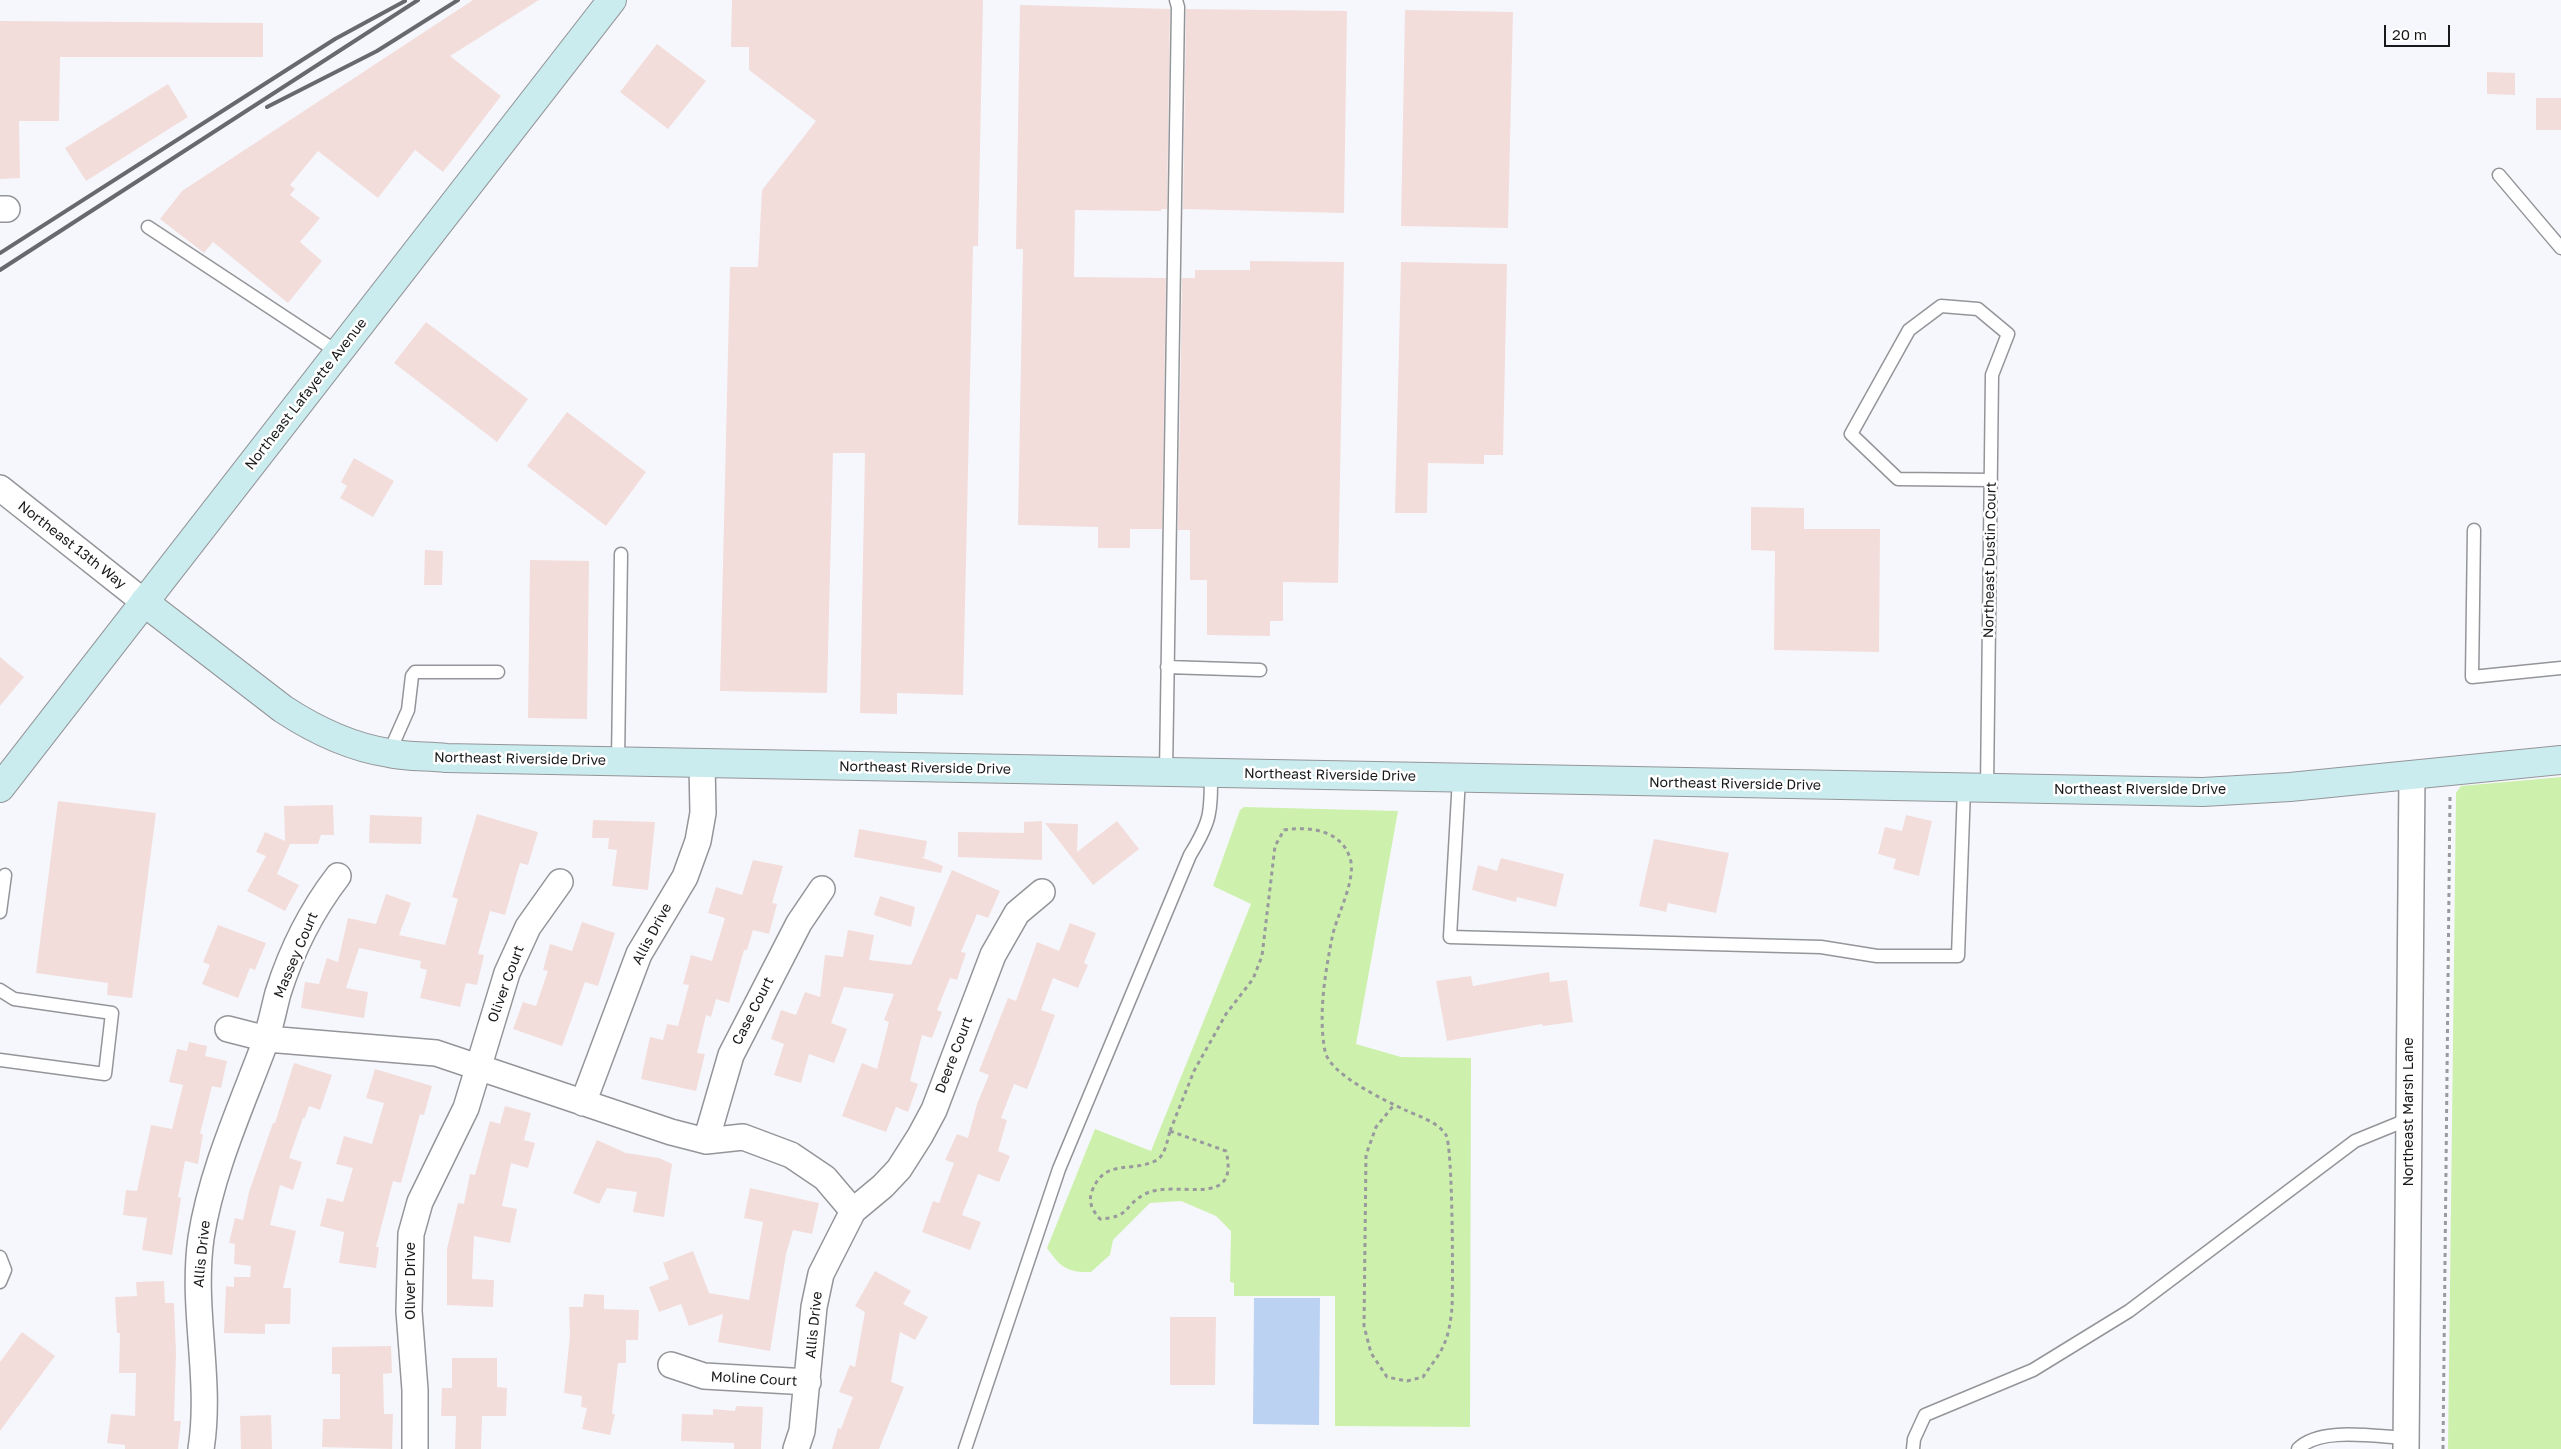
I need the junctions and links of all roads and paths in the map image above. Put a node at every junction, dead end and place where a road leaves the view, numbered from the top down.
1 (1176, 0) edge
2 (606, 2) edge
3 (2499, 175) dead end
4 (148, 227) dead end
5 (2561, 248) edge
6 (339, 353) junction
7 (1991, 480) junction
8 (0, 488) edge
9 (2474, 530) dead end
10 (620, 554) dead end
11 (144, 602) junction
12 (1168, 667) junction
13 (2561, 668) edge
14 (1260, 670) dead end
15 (498, 672) dead end
16 (389, 754) junction
17 (2561, 760) edge
18 (618, 761) junction
19 (702, 763) junction
20 (1166, 772) junction
21 (1211, 773) junction
22 (2412, 774) junction
23 (1459, 778) junction
24 (0, 788) edge
25 (1975, 788) junction
26 (2450, 790) dead end
27 (5, 875) dead end
28 (338, 876) dead end
29 (560, 882) dead end
30 (822, 889) dead end
31 (1042, 892) dead end
32 (0, 912) edge
33 (0, 990) edge
34 (228, 1029) dead end
35 (266, 1039) junction
36 (0, 1060) edge
37 (479, 1066) junction
38 (583, 1103) junction
39 (1394, 1105) junction
40 (2409, 1119) junction
41 (1170, 1131) junction
42 (706, 1141) junction
43 (853, 1211) junction
44 (0, 1257) edge
45 (0, 1282) edge
46 (671, 1365) dead end
47 (808, 1382) junction
48 (2406, 1444) edge
49 (201, 1449) edge
50 (415, 1449) edge
51 (796, 1449) edge
52 (965, 1449) edge
53 (1913, 1449) edge
54 (2298, 1449) edge
55 (2443, 1449) edge

1 - 12 lane
2 - 6 street, Northeast Lafayette Avenue
3 - 5 lane
4 - 6 lane
6 - 11 street, Northeast Lafayette Avenue
7 - 7 lane, Northeast Dustin Court
7 - 25 lane, Northeast Dustin Court
8 - 11 street, Northeast 13th Way
9 - 13 lane
10 - 18 lane
11 - 16 street, Northeast Riverside Drive
11 - 24 street, Northeast Lafayette Avenue
12 - 14 lane
12 - 20 lane
15 - 16 lane
16 - 18 street, Northeast Riverside Drive
17 - 22 street, Northeast Riverside Drive
18 - 19 street, Northeast Riverside Drive
19 - 20 street, Northeast Riverside Drive
19 - 38 street, Allis Drive
20 - 21 street, Northeast Riverside Drive
21 - 23 street, Northeast Riverside Drive
21 - 52 lane
22 - 25 street, Northeast Riverside Drive
22 - 40 street, Northeast Marsh Lane
23 - 25 street, Northeast Riverside Drive
23 - 25 lane, Northeast Dustin Court
26 - 55 path
27 - 32 lane
28 - 35 street, Massey Court
29 - 37 street, Oliver Court
30 - 42 street, Case Court
31 - 43 street, Deere Court
33 - 36 lane
34 - 35 street
35 - 37 street
35 - 49 street, Allis Drive
37 - 38 street
37 - 50 street, Oliver Drive
38 - 42 street
39 - 39 path
39 - 41 path
40 - 48 street, Northeast Marsh Lane
40 - 53 lane
41 - 41 path
42 - 43 street
43 - 47 street, Allis Drive
44 - 45 lane
46 - 47 street, Moline Court
47 - 51 street, Allis Drive
48 - 54 lane

